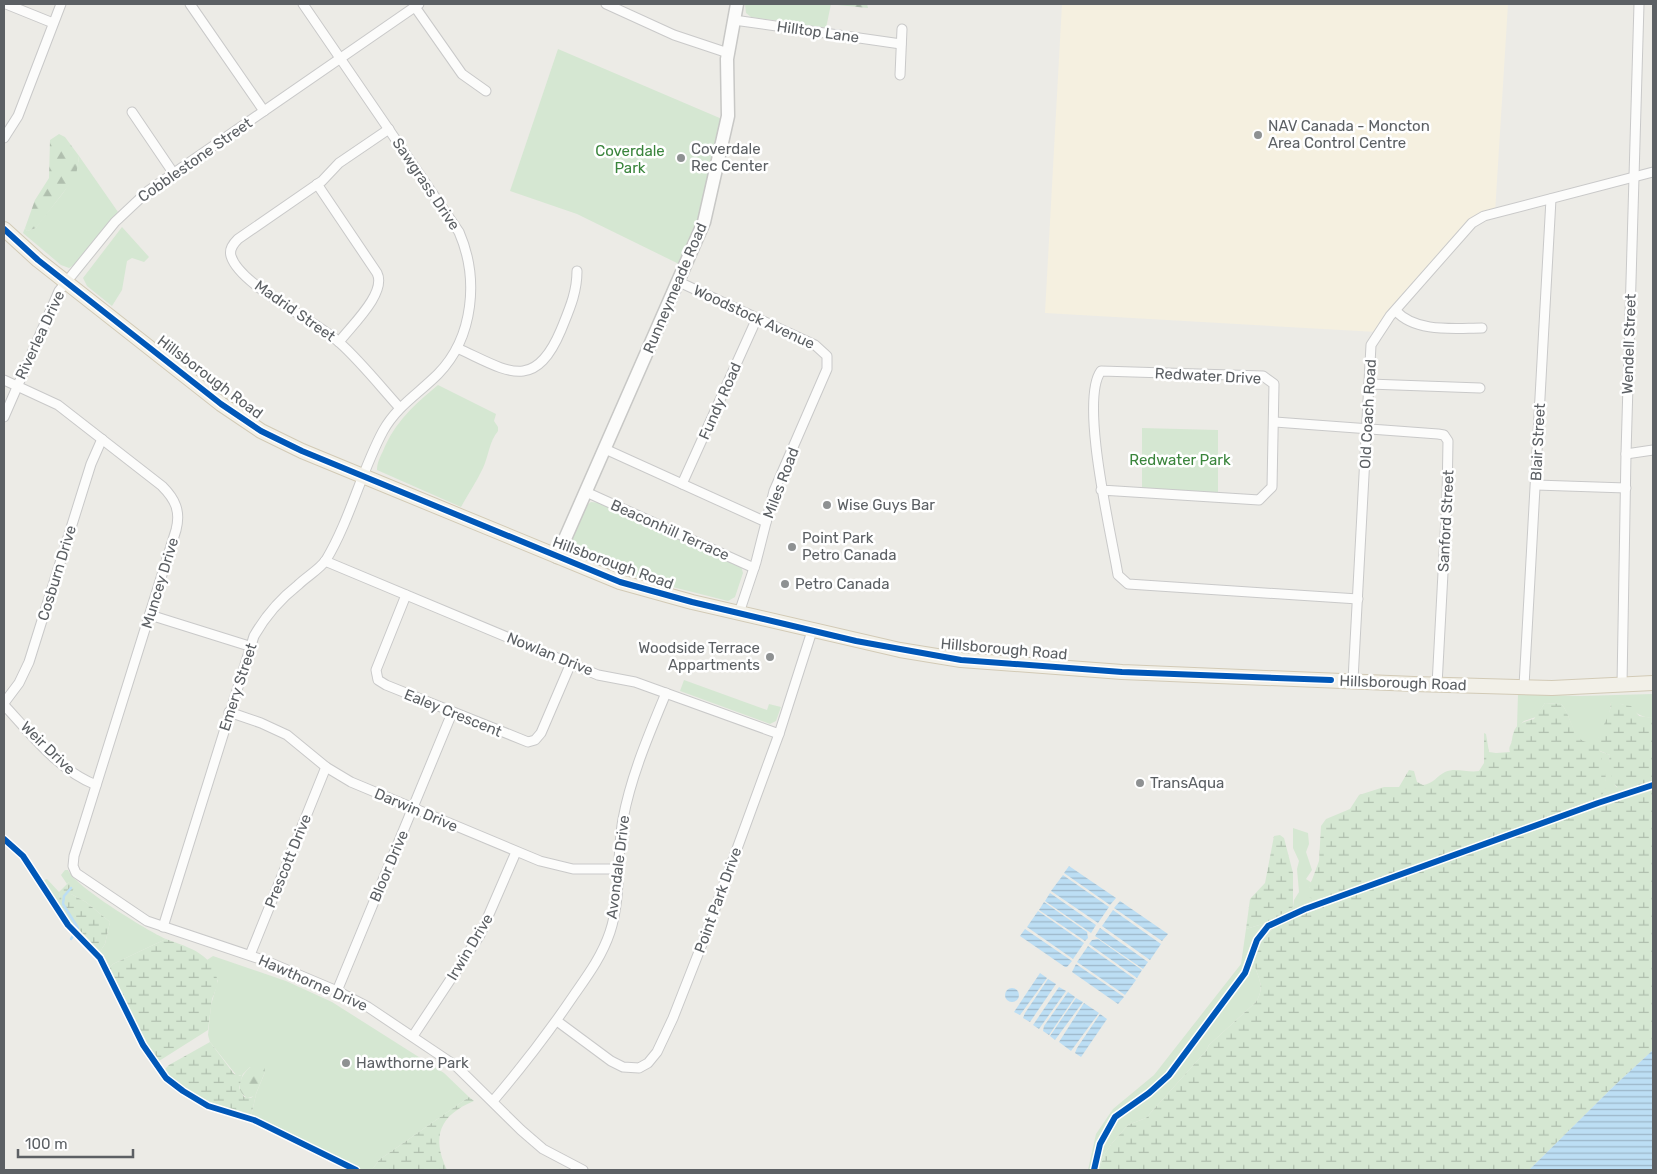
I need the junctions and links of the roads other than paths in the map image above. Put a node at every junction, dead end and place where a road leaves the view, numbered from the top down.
1 (6, 4) edge
2 (61, 4) edge
3 (190, 4) edge
4 (303, 4) edge
5 (606, 4) edge
6 (737, 4) edge
7 (1639, 4) edge
8 (417, 5) edge
9 (734, 20) junction
10 (53, 23) junction
11 (902, 29) dead end
12 (902, 44) junction
13 (728, 53) junction
14 (340, 58) junction
15 (900, 75) dead end
16 (486, 91) dead end
17 (264, 111) junction
18 (132, 112) dead end
19 (389, 129) junction
20 (4, 138) edge
21 (1653, 172) edge
22 (174, 174) junction
23 (1633, 177) junction
24 (318, 184) junction
25 (1551, 199) junction
26 (4, 229) edge
27 (577, 271) dead end
28 (67, 282) junction
29 (679, 282) junction
30 (1396, 311) junction
31 (757, 318) junction
32 (1482, 328) dead end
33 (339, 342) junction
34 (457, 348) junction
35 (827, 356) joint
36 (4, 380) edge
37 (1369, 384) junction
38 (16, 385) junction
39 (1480, 388) dead end
40 (399, 407) junction
41 (4, 417) edge
42 (1275, 422) junction
43 (1367, 430) junction
44 (102, 439) junction
45 (605, 449) junction
46 (1653, 450) edge
47 (1626, 454) junction
48 (364, 476) junction
49 (682, 484) junction
50 (1536, 485) junction
51 (1626, 488) junction
52 (1102, 490) junction
53 (586, 492) junction
54 (766, 522) junction
55 (557, 557) junction
56 (325, 561) junction
57 (754, 568) junction
58 (406, 595) junction
59 (1358, 599) junction
60 (738, 613) junction
61 (150, 615) junction
62 (812, 631) junction
63 (250, 646) junction
64 (571, 663) junction
65 (1353, 680) junction
66 (1653, 683) edge
67 (1437, 685) junction
68 (1622, 685) junction
69 (1524, 686) junction
70 (666, 693) junction
71 (4, 704) edge
72 (229, 712) junction
73 (452, 712) junction
74 (779, 734) junction
75 (326, 768) junction
76 (96, 785) junction
77 (413, 808) junction
78 (516, 852) junction
79 (73, 866) joint
80 (618, 869) junction
81 (163, 927) junction
82 (250, 955) junction
83 (337, 991) junction
84 (557, 1021) junction
85 (413, 1036) junction
86 (493, 1101) junction
87 (583, 1170) edge

1 - 10 street
2 - 10 street
3 - 17 street
4 - 14 street, Sawgrass Drive
5 - 13 street
6 - 9 street, Runneymeade Road
7 - 23 street, Wendell Street
8 - 14 street, Cobblestone Street
8 - 16 street
9 - 12 street, Hilltop Lane
9 - 13 street, Runneymeade Road
10 - 20 street
11 - 12 street
12 - 15 street
13 - 29 street, Runneymeade Road
14 - 17 street, Cobblestone Street
14 - 19 street, Sawgrass Drive
17 - 22 street, Cobblestone Street
18 - 22 street
19 - 24 street, Madrid Street
19 - 34 street, Sawgrass Drive
21 - 23 street, Old Coach Road
22 - 28 street, Cobblestone Street
23 - 25 street, Old Coach Road
23 - 47 street, Wendell Street
24 - 33 street
24 - 33 street, Madrid Street
25 - 30 street, Old Coach Road
25 - 50 street, Blair Street
26 - 28 main road, Hillsborough Road
27 - 34 street
28 - 38 street, Riverlea Drive
28 - 48 main road, Hillsborough Road
29 - 31 street, Woodstock Avenue
29 - 45 street, Runneymeade Road
30 - 32 street
30 - 37 street, Old Coach Road
31 - 35 street, Woodstock Avenue
31 - 49 street, Fundy Road
33 - 40 street, Madrid Street
34 - 40 street, Sawgrass Drive
35 - 54 street, Miles Road
36 - 38 street, Muncey Drive
37 - 39 street
37 - 43 street, Old Coach Road
38 - 41 street, Riverlea Drive
38 - 44 street, Muncey Drive
40 - 48 street, Sawgrass Drive
42 - 43 street
42 - 52 street, Redwater Drive
42 - 52 street, Redwater Drive
43 - 59 street, Old Coach Road
43 - 67 street, Sanford Street
44 - 61 street, Muncey Drive
44 - 71 street, Cosburn Drive
45 - 49 street
45 - 53 street, Runneymeade Road
46 - 47 street
47 - 51 street, Wendell Street
48 - 55 main road, Hillsborough Road
48 - 56 street, Emery Street
49 - 54 street
50 - 51 street
50 - 69 street, Blair Street
51 - 68 street, Wendell Street
52 - 59 street, Redwater Drive
53 - 55 street, Runneymeade Road
53 - 57 street, Beaconhill Terrace
54 - 57 street, Miles Road
55 - 60 main road, Hillsborough Road
56 - 58 street, Nowlan Drive
56 - 63 street, Emery Street
57 - 60 street, Miles Road
58 - 64 street, Nowlan Drive
58 - 73 street, Ealey Crescent
59 - 65 street, Old Coach Road
60 - 62 main road, Hillsborough Road
61 - 63 street
61 - 76 street, Muncey Drive
62 - 65 main road, Hillsborough Road
62 - 74 street, Point Park Drive
63 - 72 street, Emery Street
64 - 70 street, Nowlan Drive
64 - 73 street, Ealey Crescent
65 - 67 main road, Hillsborough Road
66 - 68 main road, Hillsborough Road
67 - 69 main road, Hillsborough Road
68 - 69 main road, Hillsborough Road
70 - 74 street, Nowlan Drive
70 - 80 street, Avondale Drive
71 - 76 street, Weir Drive
72 - 75 street, Darwin Drive
72 - 81 street, Emery Street
73 - 77 street, Bloor Drive
74 - 84 street, Point Park Drive
75 - 77 street, Darwin Drive
75 - 82 street, Prescott Drive
76 - 79 street, Muncey Drive
77 - 78 street, Darwin Drive
77 - 83 street, Bloor Drive
78 - 80 street, Darwin Drive
78 - 85 street, Irwin Drive
79 - 81 street, Hawthorne Drive
80 - 84 street, Avondale Drive
81 - 82 street, Hawthorne Drive
82 - 83 street, Hawthorne Drive
83 - 85 street, Hawthorne Drive
84 - 86 street, Avondale Drive
85 - 86 street, Hawthorne Drive
86 - 87 street, Hawthorne Drive

